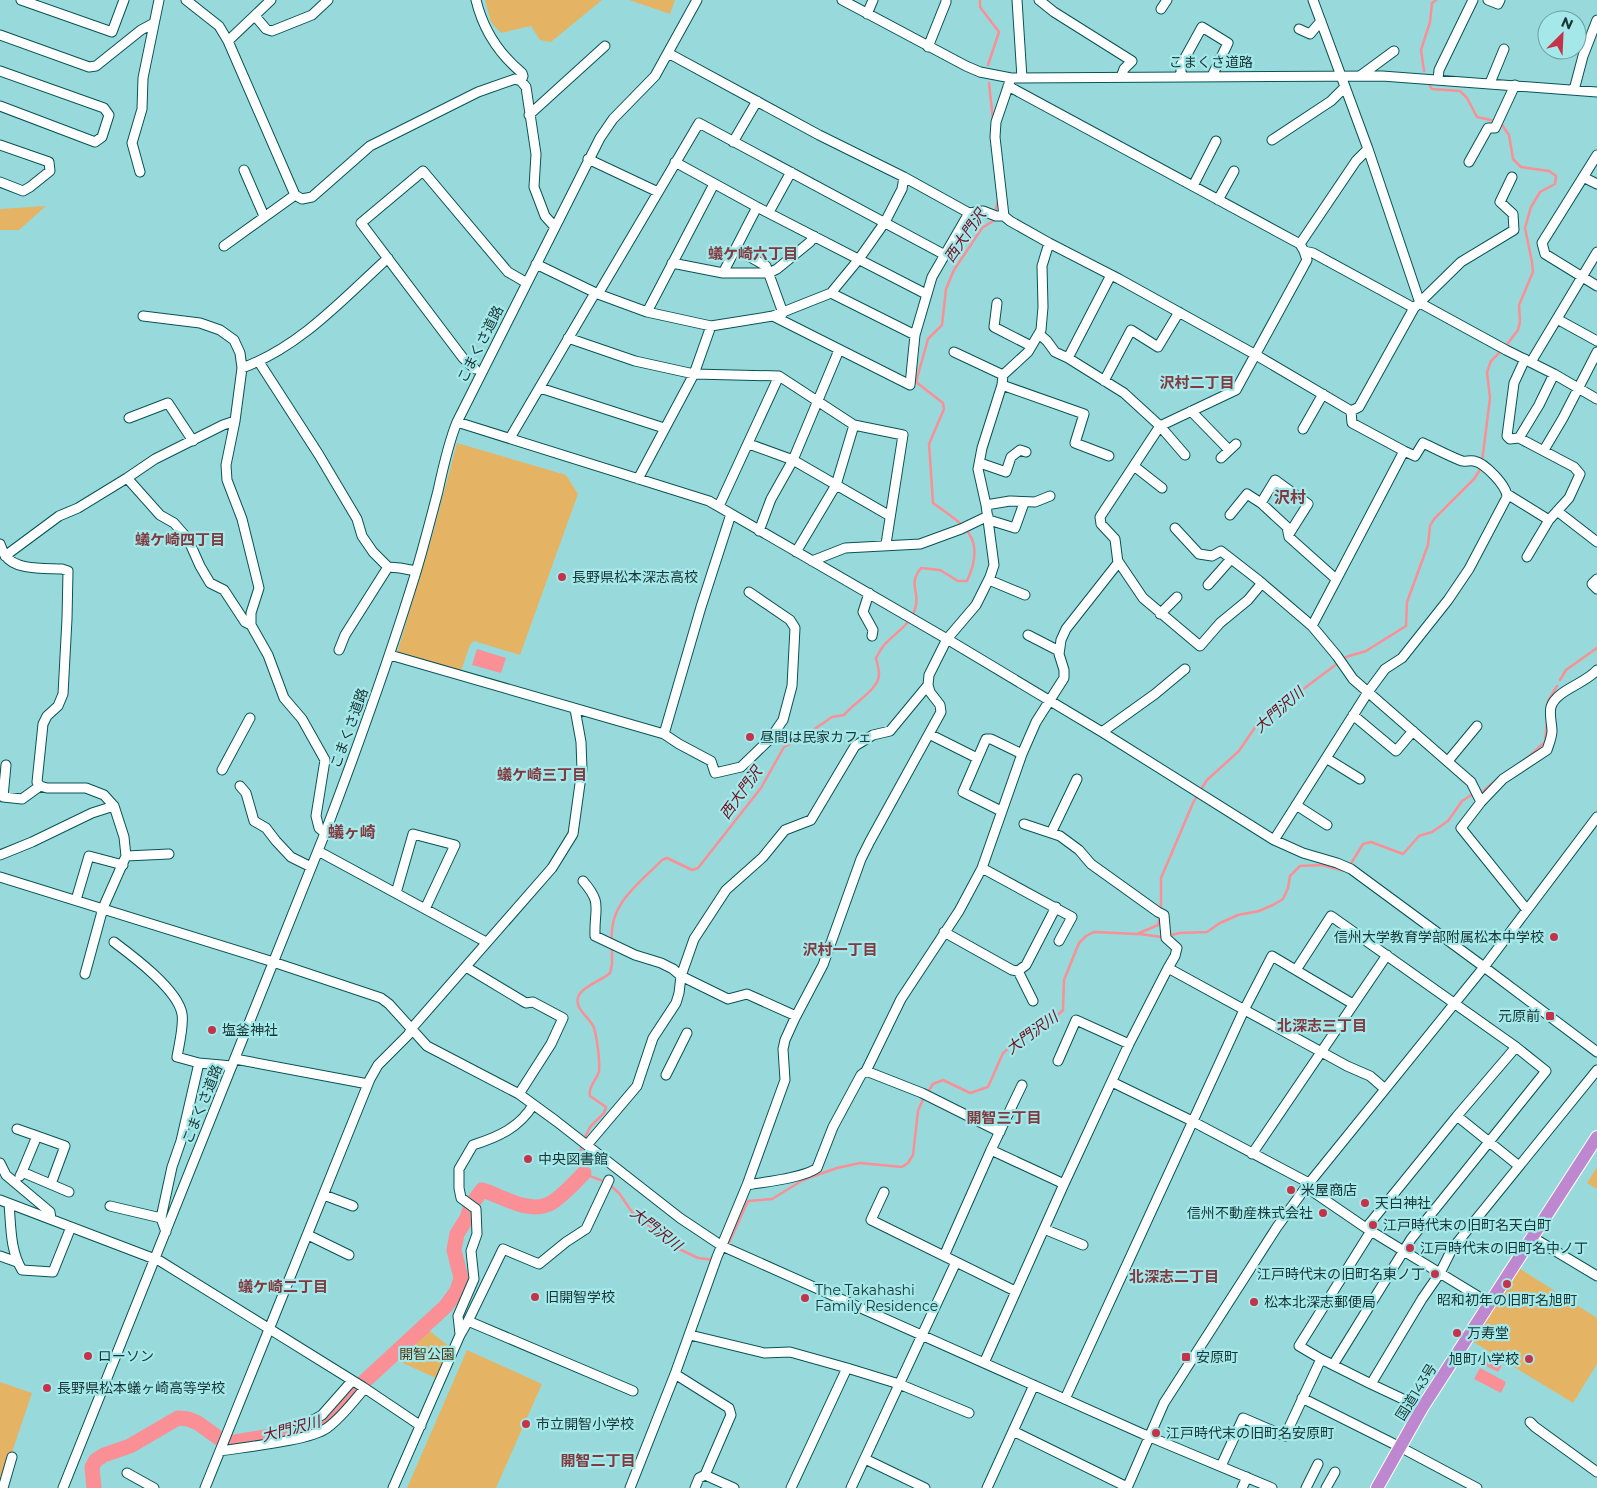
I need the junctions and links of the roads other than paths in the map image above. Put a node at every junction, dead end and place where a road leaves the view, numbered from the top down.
1 (21, 0) edge
2 (124, 0) edge
3 (159, 0) edge
4 (186, 0) edge
5 (271, 0) edge
6 (328, 0) edge
7 (476, 0) edge
8 (697, 0) edge
9 (842, 0) edge
10 (873, 0) edge
11 (946, 0) edge
12 (1017, 0) edge
13 (1039, 0) edge
14 (1167, 0) edge
15 (1314, 0) edge
16 (1473, 0) edge
17 (1488, 0) edge
18 (1500, 0) edge
19 (1161, 9) dead end
20 (868, 14) junction
21 (255, 16) junction
22 (1597, 20) edge
23 (1321, 21) junction
24 (154, 23) junction
25 (1299, 29) dead end
26 (0, 35) edge
27 (228, 41) junction
28 (605, 46) dead end
29 (928, 47) junction
30 (1504, 49) dead end
31 (1394, 51) dead end
32 (668, 53) junction
33 (0, 71) edge
34 (1181, 76) junction
35 (1212, 76) junction
36 (1341, 76) junction
37 (1360, 76) junction
38 (1121, 77) junction
39 (1022, 78) junction
40 (1438, 79) junction
41 (521, 81) junction
42 (1009, 82) junction
43 (1490, 83) junction
44 (1515, 85) junction
45 (1345, 87) junction
46 (1574, 90) junction
47 (1597, 92) edge
48 (757, 101) junction
49 (0, 106) edge
50 (529, 115) junction
51 (1272, 140) dead end
52 (1216, 141) dead end
53 (734, 142) junction
54 (0, 145) edge
55 (1368, 149) junction
56 (1597, 155) edge
57 (588, 159) junction
58 (675, 162) junction
59 (1469, 162) dead end
60 (244, 170) dead end
61 (1234, 171) dead end
62 (140, 172) dead end
63 (790, 172) junction
64 (1583, 176) junction
65 (904, 177) junction
66 (1512, 177) dead end
67 (0, 182) edge
68 (714, 184) junction
69 (1597, 184) edge
70 (1193, 186) junction
71 (658, 192) junction
72 (295, 195) junction
73 (1218, 200) junction
74 (756, 207) junction
75 (770, 212) junction
76 (970, 213) junction
77 (264, 216) junction
78 (1004, 216) junction
79 (885, 222) junction
80 (554, 226) junction
81 (814, 236) junction
82 (1049, 243) junction
83 (224, 246) dead end
84 (1302, 247) junction
85 (736, 249) junction
86 (1597, 252) edge
87 (945, 255) junction
88 (388, 258) junction
89 (860, 259) junction
90 (672, 263) junction
91 (536, 264) junction
92 (724, 273) junction
93 (769, 273) junction
94 (1111, 275) junction
95 (1582, 277) junction
96 (527, 283) junction
97 (1597, 286) edge
98 (597, 293) junction
99 (831, 293) junction
100 (926, 294) junction
101 (997, 303) dead end
102 (1417, 306) junction
103 (647, 312) junction
104 (1179, 312) junction
105 (783, 313) junction
106 (143, 316) dead end
107 (774, 316) junction
108 (1557, 319) junction
109 (711, 326) junction
110 (915, 334) junction
111 (1038, 334) junction
112 (568, 338) junction
113 (1597, 341) edge
114 (1031, 346) junction
115 (839, 350) junction
116 (954, 352) dead end
117 (1597, 352) edge
118 (1256, 355) junction
119 (1068, 358) junction
120 (1528, 361) junction
121 (259, 362) junction
122 (242, 368) junction
123 (475, 369) dead end
124 (694, 374) junction
125 (1554, 374) junction
126 (1003, 375) junction
127 (779, 376) junction
128 (1104, 381) junction
129 (1002, 385) junction
130 (540, 388) junction
131 (1578, 388) junction
132 (1323, 394) junction
133 (1597, 399) edge
134 (818, 401) junction
135 (1351, 410) junction
136 (1191, 411) junction
137 (129, 418) dead end
138 (234, 421) junction
139 (457, 422) junction
140 (854, 425) junction
141 (1160, 426) junction
142 (664, 428) junction
143 (1303, 429) dead end
144 (510, 438) junction
145 (1519, 438) junction
146 (193, 441) junction
147 (748, 444) junction
148 (1544, 450) junction
149 (1404, 451) junction
150 (1026, 452) dead end
151 (1185, 455) dead end
152 (1108, 456) dead end
153 (1221, 458) dead end
154 (793, 460) junction
155 (980, 463) junction
156 (1134, 466) junction
157 (127, 478) junction
158 (638, 479) junction
159 (836, 484) junction
160 (1162, 488) dead end
161 (1507, 494) junction
162 (1050, 496) dead end
163 (1024, 503) junction
164 (1261, 503) junction
165 (986, 505) junction
166 (719, 506) junction
167 (1557, 511) junction
168 (731, 514) junction
169 (1230, 515) dead end
170 (890, 516) junction
171 (988, 518) junction
172 (1549, 520) junction
173 (1176, 528) dead end
174 (759, 531) junction
175 (1288, 534) junction
176 (1597, 542) edge
177 (0, 544) edge
178 (886, 544) junction
179 (796, 552) junction
180 (5, 556) junction
181 (1527, 557) dead end
182 (1231, 559) junction
183 (812, 561) junction
184 (1118, 561) junction
185 (388, 567) junction
186 (416, 571) junction
187 (1597, 578) edge
188 (1336, 579) junction
189 (989, 580) junction
190 (1262, 583) junction
191 (1208, 585) dead end
192 (1597, 589) edge
193 (748, 592) dead end
194 (869, 594) junction
195 (1025, 595) dead end
196 (1177, 597) dead end
197 (1160, 614) junction
198 (251, 625) junction
199 (1312, 626) junction
200 (1028, 635) dead end
201 (872, 636) dead end
202 (947, 639) junction
203 (339, 650) dead end
204 (1059, 651) junction
205 (390, 655) junction
206 (1185, 669) dead end
207 (1597, 670) edge
208 (928, 685) junction
209 (1368, 692) junction
210 (1050, 701) junction
211 (575, 709) junction
212 (1353, 715) junction
213 (250, 718) dead end
214 (1477, 726) dead end
215 (1413, 731) junction
216 (1102, 732) junction
217 (664, 734) junction
218 (929, 734) junction
219 (1022, 754) junction
220 (977, 758) junction
221 (1326, 758) junction
222 (1448, 762) junction
223 (6, 766) dead end
224 (222, 770) dead end
225 (1077, 779) dead end
226 (1360, 779) dead end
227 (40, 786) junction
228 (240, 786) dead end
229 (1481, 802) junction
230 (1296, 805) junction
231 (114, 806) junction
232 (1001, 811) junction
233 (1597, 817) edge
234 (1024, 824) dead end
235 (1327, 825) dead end
236 (325, 833) junction
237 (1052, 833) junction
238 (1274, 840) junction
239 (318, 851) junction
240 (169, 854) dead end
241 (0, 855) edge
242 (126, 856) junction
243 (123, 865) junction
244 (311, 867) junction
245 (982, 868) junction
246 (0, 877) edge
247 (583, 881) dead end
248 (396, 893) junction
249 (76, 900) junction
250 (1056, 907) junction
251 (103, 908) junction
252 (425, 908) junction
253 (1527, 910) junction
254 (944, 932) junction
255 (1059, 941) dead end
256 (114, 942) dead end
257 (486, 942) junction
258 (1387, 955) junction
259 (274, 962) junction
260 (466, 967) junction
261 (1484, 967) junction
262 (1168, 968) junction
263 (1296, 970) junction
264 (1018, 971) junction
265 (85, 974) dead end
266 (681, 976) junction
267 (1033, 1001) dead end
268 (1454, 1003) junction
269 (1353, 1004) junction
270 (1244, 1010) junction
271 (796, 1016) junction
272 (412, 1028) junction
273 (687, 1032) dead end
274 (1129, 1044) junction
275 (1516, 1047) junction
276 (1322, 1051) junction
277 (1597, 1052) edge
278 (1058, 1060) dead end
279 (233, 1062) junction
280 (200, 1063) junction
281 (1597, 1070) edge
282 (866, 1071) junction
283 (666, 1075) dead end
284 (1112, 1082) junction
285 (368, 1084) junction
286 (1022, 1085) dead end
287 (1385, 1089) junction
288 (519, 1094) junction
289 (533, 1104) junction
290 (1457, 1116) junction
291 (1192, 1121) junction
292 (17, 1129) dead end
293 (1000, 1132) junction
294 (37, 1136) junction
295 (1597, 1138) edge
296 (1489, 1142) junction
297 (585, 1143) junction
298 (991, 1150) junction
299 (1252, 1154) junction
300 (0, 1163) edge
301 (1519, 1166) junction
302 (22, 1172) junction
303 (608, 1182) dead end
304 (16, 1184) junction
305 (51, 1184) junction
306 (1064, 1184) junction
307 (747, 1185) junction
308 (1307, 1185) junction
309 (68, 1192) dead end
310 (884, 1192) dead end
311 (324, 1195) junction
312 (4, 1202) edge
313 (110, 1206) dead end
314 (353, 1206) dead end
315 (161, 1218) junction
316 (52, 1220) junction
317 (70, 1227) junction
318 (1044, 1229) junction
319 (1369, 1230) junction
320 (166, 1232) junction
321 (308, 1235) junction
322 (1532, 1237) junction
323 (1083, 1245) dead end
324 (725, 1248) junction
325 (1405, 1252) junction
326 (349, 1255) dead end
327 (0, 1256) edge
328 (944, 1256) junction
329 (155, 1258) junction
330 (16, 1262) junction
331 (956, 1262) junction
332 (1440, 1273) junction
333 (1597, 1276) edge
334 (1015, 1291) junction
335 (1489, 1303) junction
336 (468, 1321) junction
337 (269, 1329) junction
338 (460, 1335) junction
339 (690, 1335) junction
340 (922, 1335) junction
341 (1320, 1359) junction
342 (984, 1362) junction
343 (1333, 1365) junction
344 (846, 1368) junction
345 (675, 1374) junction
346 (353, 1381) junction
347 (899, 1384) junction
348 (1371, 1384) junction
349 (1034, 1385) junction
350 (364, 1388) junction
351 (633, 1391) dead end
352 (1066, 1398) junction
353 (1302, 1398) junction
354 (1422, 1408) junction
355 (969, 1413) dead end
356 (312, 1420) dead end
357 (1530, 1422) dead end
358 (421, 1426) junction
359 (1013, 1431) junction
360 (1149, 1436) junction
361 (223, 1445) junction
362 (1400, 1447) junction
363 (12, 1457) dead end
364 (865, 1458) junction
365 (1318, 1464) dead end
366 (1221, 1466) junction
367 (1335, 1472) dead end
368 (1597, 1472) edge
369 (127, 1473) dead end
370 (705, 1475) junction
371 (1247, 1477) junction
372 (3, 1488) edge
373 (63, 1488) edge
374 (154, 1488) edge
375 (205, 1488) edge
376 (393, 1488) edge
377 (630, 1488) edge
378 (694, 1488) edge
379 (734, 1488) edge
380 (791, 1488) edge
381 (851, 1488) edge
382 (925, 1488) edge
383 (987, 1488) edge
384 (1127, 1488) edge
385 (1242, 1488) edge
386 (1272, 1488) edge
387 (1306, 1488) edge
388 (1326, 1488) edge
389 (1377, 1488) edge
390 (1477, 1488) edge

1 - 2 street
3 - 24 street
4 - 27 street
5 - 21 street
6 - 21 street
7 - 41 street
8 - 32 street, こまくさ道路
9 - 20 street, こまくさ道路
10 - 20 street
11 - 29 street
12 - 39 street
13 - 38 street
14 - 19 street
15 - 23 street
16 - 40 street
17 - 18 street
20 - 29 street, こまくさ道路
21 - 27 street
22 - 46 street
23 - 25 street
23 - 36 street
24 - 26 street
24 - 62 street
27 - 72 street
28 - 50 street
29 - 42 street, こまくさ道路
30 - 43 street
31 - 37 street
32 - 48 street
32 - 57 street, こまくさ道路
33 - 49 street
34 - 35 street, こまくさ道路
34 - 35 street
34 - 38 street, こまくさ道路
35 - 36 street, こまくさ道路
36 - 37 street, こまくさ道路
36 - 45 street
37 - 40 street, こまくさ道路
38 - 39 street, こまくさ道路
39 - 42 street, こまくさ道路
40 - 43 street, こまくさ道路
41 - 50 street
41 - 72 street
42 - 70 street
42 - 78 street
43 - 44 street, こまくさ道路
44 - 46 street, こまくさ道路
44 - 59 street
45 - 51 street
45 - 55 street
46 - 47 street, こまくさ道路
48 - 53 street
48 - 65 street
50 - 80 street
52 - 70 street
53 - 58 street
53 - 63 street
54 - 67 street
55 - 84 street
55 - 102 street
56 - 64 street
57 - 71 street
57 - 80 street, こまくさ道路
58 - 68 street
58 - 71 street
60 - 77 street
61 - 73 street
63 - 75 street
63 - 79 street
64 - 69 street
64 - 95 street
65 - 76 street
65 - 79 street
66 - 102 street
68 - 74 street
68 - 90 street
70 - 73 street
71 - 98 street
72 - 77 street
73 - 84 street
74 - 75 street
74 - 85 street
75 - 81 street
76 - 78 street
76 - 87 street
77 - 83 street
78 - 82 street
79 - 87 street
79 - 89 street
80 - 91 street, こまくさ道路
81 - 89 street
81 - 93 street
82 - 94 street
82 - 111 street
84 - 102 street
84 - 118 street
85 - 92 street
85 - 93 street
86 - 95 street
87 - 100 street
88 - 96 street
88 - 121 street
88 - 123 street
89 - 99 street
89 - 100 street
90 - 92 street
90 - 103 street
91 - 96 street, こまくさ道路
91 - 98 street
92 - 93 street
93 - 105 street
94 - 104 street
94 - 119 street
95 - 97 street
95 - 108 street
96 - 139 street, こまくさ道路
98 - 103 street
98 - 112 street
99 - 105 street
99 - 110 street
100 - 110 street
101 - 114 street
102 - 120 street
102 - 135 street
103 - 109 street
104 - 118 street
104 - 128 street
105 - 107 street
106 - 122 street
107 - 109 street
107 - 115 street
108 - 113 street
108 - 120 street
109 - 124 street
110 - 115 street
111 - 114 street
111 - 119 street
112 - 124 street
112 - 130 street
114 - 126 street
115 - 134 street
116 - 126 street
117 - 131 street
118 - 132 street
118 - 136 street
119 - 128 street
120 - 125 street
120 - 145 street
121 - 122 street
121 - 185 street
122 - 138 street
124 - 127 street
124 - 142 street
125 - 131 street
125 - 145 street
126 - 129 street
127 - 134 street
127 - 147 street
128 - 141 street
129 - 152 street
129 - 155 street
130 - 142 street
130 - 144 street
131 - 133 street
131 - 148 street
132 - 135 street
132 - 143 street
134 - 140 street
134 - 154 street
135 - 149 street
136 - 141 street
136 - 153 street
137 - 146 street
138 - 146 street
138 - 198 street
139 - 144 street
139 - 186 street, こまくさ道路
140 - 159 street
140 - 170 street
141 - 151 street
141 - 156 street
142 - 158 street
144 - 158 street
145 - 148 street
146 - 157 street
147 - 154 street
147 - 166 street
148 - 167 street
149 - 161 street
149 - 188 street
150 - 155 street
154 - 159 street
154 - 174 street
155 - 165 street
156 - 160 street
156 - 184 street
157 - 180 street
157 - 198 street
158 - 166 street
159 - 170 street
159 - 179 street
161 - 172 street
161 - 209 street
162 - 163 street
163 - 165 street
163 - 171 street
164 - 169 street
164 - 175 street
164 - 175 street
165 - 171 street
166 - 168 street
167 - 172 street
167 - 176 street
168 - 174 street
168 - 217 street
170 - 178 street
171 - 178 street
171 - 189 street
172 - 181 street
173 - 182 street
174 - 179 street
175 - 188 street
177 - 180 street
178 - 183 street
179 - 183 street
180 - 227 street
182 - 190 street
182 - 191 street
183 - 194 street
184 - 197 street
184 - 204 street
185 - 186 street
185 - 203 street
186 - 205 street, こまくさ道路
187 - 192 street
188 - 199 street
189 - 195 street
189 - 202 street
190 - 197 street
190 - 199 street
193 - 217 street
194 - 201 street
194 - 202 street
196 - 197 street
198 - 236 street
199 - 209 street
200 - 204 street
202 - 208 street
202 - 210 street
204 - 210 street
205 - 211 street
205 - 236 street, こまくさ道路
206 - 216 street
207 - 229 street
208 - 218 street
208 - 266 street
209 - 212 street
209 - 215 street
210 - 216 street
210 - 219 street
211 - 217 street
211 - 257 street
212 - 215 street
212 - 221 street
213 - 224 street
214 - 222 street
215 - 222 street
216 - 238 street
218 - 220 street
218 - 271 street
219 - 220 street
219 - 232 street
220 - 232 street
221 - 226 street
221 - 230 street
222 - 229 street
223 - 227 street
225 - 237 street
227 - 231 street
228 - 244 street
229 - 253 street
230 - 235 street
230 - 238 street
231 - 241 street
231 - 242 street
232 - 245 street
233 - 253 street
234 - 237 street
236 - 239 street, こまくさ道路
237 - 262 street
238 - 261 street
239 - 244 street, こまくさ道路
239 - 248 street
240 - 242 street
242 - 243 street
243 - 249 street
243 - 251 street
244 - 259 street, こまくさ道路
245 - 250 street
245 - 254 street
246 - 249 street
247 - 266 street
248 - 252 street
248 - 252 street
249 - 251 street
250 - 255 street
250 - 264 street
251 - 259 street
251 - 265 street
252 - 257 street
253 - 261 street
254 - 264 street
254 - 282 street
256 - 280 street
257 - 260 street
258 - 263 street
258 - 268 street
258 - 269 street
259 - 272 street
259 - 279 street, こまくさ道路
260 - 272 street
260 - 288 street
261 - 268 street
261 - 277 street
262 - 270 street
262 - 274 street
263 - 269 street
263 - 270 street
264 - 267 street
266 - 271 street
266 - 297 street
268 - 275 street
268 - 287 street
269 - 276 street
270 - 276 street
270 - 291 street
271 - 307 street
272 - 285 street
272 - 288 street
273 - 283 street
274 - 278 street
274 - 284 street
275 - 290 street
275 - 296 street
276 - 287 street
276 - 299 street
279 - 280 street
279 - 285 street
279 - 320 street, こまくさ道路
280 - 315 street
281 - 301 street
282 - 293 street
282 - 307 street
284 - 291 street
284 - 306 street
285 - 311 street
286 - 293 street
287 - 308 street
288 - 289 street
289 - 297 street
289 - 338 street
290 - 296 street
290 - 319 street
291 - 299 street
291 - 352 street
292 - 294 street
293 - 298 street
294 - 302 street
294 - 305 street
295 - 322 highway, 国道143号
296 - 301 street
296 - 325 street
297 - 324 street
298 - 306 street
298 - 328 street
299 - 308 street
300 - 304 street
301 - 332 street
302 - 304 street
302 - 305 street
303 - 336 street
304 - 316 street
305 - 309 street
306 - 318 street
307 - 324 street
308 - 319 street
308 - 360 street
310 - 328 street
311 - 314 street
311 - 321 street
312 - 316 street
312 - 330 street
313 - 315 street
315 - 320 street
316 - 317 street
317 - 329 street
317 - 330 street
318 - 323 street
318 - 334 street
319 - 325 street
319 - 341 street
320 - 329 street, こまくさ道路
321 - 326 street
321 - 337 street
322 - 333 street
322 - 335 highway, 国道143号
324 - 339 street
324 - 340 street
325 - 332 street
325 - 343 street
327 - 330 street
328 - 331 street
329 - 337 street
329 - 373 street, こまくさ道路
331 - 334 street
331 - 340 street
332 - 335 street
332 - 348 street
334 - 342 street
335 - 354 highway, 国道143号
336 - 338 street
336 - 351 street
337 - 346 street
337 - 361 street
338 - 358 street
339 - 344 street
339 - 345 street
340 - 342 street
340 - 347 street
341 - 343 street
341 - 353 street
342 - 349 street
343 - 348 street
344 - 347 street
344 - 380 street
345 - 370 street
345 - 377 street
346 - 350 street
346 - 356 street
347 - 355 street
347 - 364 street
348 - 354 street
349 - 352 street
349 - 359 street
350 - 358 street
350 - 361 street
352 - 360 street
353 - 362 street
353 - 366 street
354 - 362 highway, 国道143号
357 - 368 street
358 - 376 street
359 - 383 street
359 - 384 street
360 - 366 street
360 - 384 street
361 - 375 street
362 - 389 highway, 国道143号
362 - 390 street
363 - 372 street
364 - 381 street
364 - 382 street
365 - 387 street
366 - 371 street
367 - 388 street
369 - 374 street
370 - 378 street
370 - 379 street
371 - 385 street
371 - 386 street

